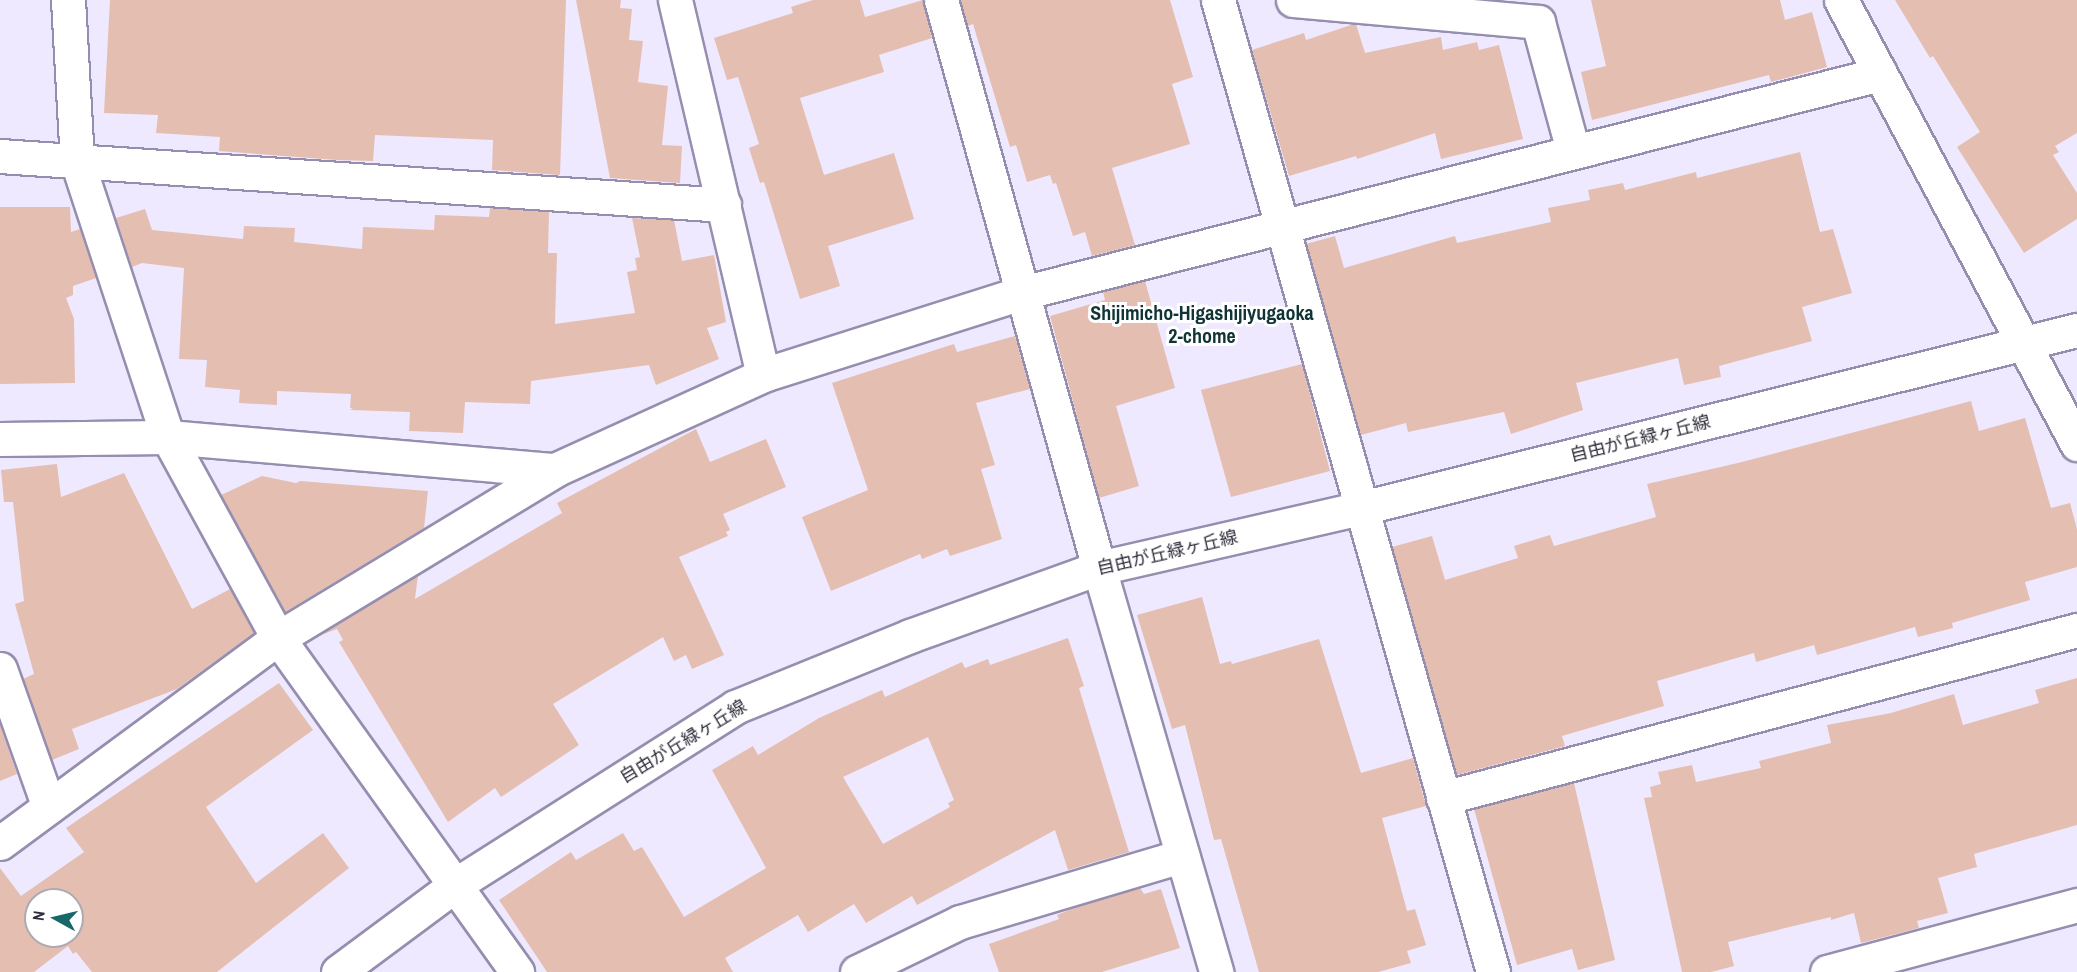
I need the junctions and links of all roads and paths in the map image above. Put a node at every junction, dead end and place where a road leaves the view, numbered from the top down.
1 (68, 0) edge
2 (675, 0) edge
3 (941, 0) edge
4 (1218, 0) edge
5 (1293, 0) edge
6 (1841, 0) edge
7 (1880, 74) junction
8 (1573, 151) junction
9 (0, 156) edge
10 (77, 161) junction
11 (724, 205) junction
12 (1281, 225) junction
13 (1022, 292) junction
14 (2077, 330) edge
15 (2024, 343) junction
16 (763, 375) junction
17 (168, 437) junction
18 (0, 439) edge
19 (2077, 444) edge
20 (555, 470) junction
21 (1361, 508) junction
22 (1099, 568) junction
23 (2077, 630) edge
24 (278, 638) junction
25 (0, 669) edge
26 (1443, 798) junction
27 (49, 807) junction
28 (0, 843) edge
29 (1182, 856) junction
30 (455, 885) junction
31 (2077, 905) edge
32 (338, 972) edge
33 (517, 972) edge
34 (857, 972) edge
35 (1216, 972) edge
36 (1493, 972) edge
37 (1827, 972) edge

1 - 10 street
2 - 11 street
3 - 13 street
4 - 12 street
5 - 8 street
6 - 7 street
7 - 8 street
7 - 15 street
8 - 12 street
9 - 10 street
10 - 11 street
10 - 17 street
11 - 16 street
12 - 13 street
12 - 21 street
13 - 16 street
13 - 22 street
14 - 15 street, 自由が丘緑ヶ丘線
15 - 19 street
15 - 21 street, 自由が丘緑ヶ丘線
16 - 20 street
17 - 18 street
17 - 20 street
17 - 24 street
20 - 24 street
21 - 22 street, 自由が丘緑ヶ丘線
21 - 26 street
22 - 29 street
22 - 30 street, 自由が丘緑ヶ丘線
23 - 26 street
24 - 27 street
24 - 30 street
25 - 27 street
26 - 36 street
27 - 28 street
29 - 34 street
29 - 35 street
30 - 32 street, 自由が丘緑ヶ丘線
30 - 33 street
31 - 37 street

